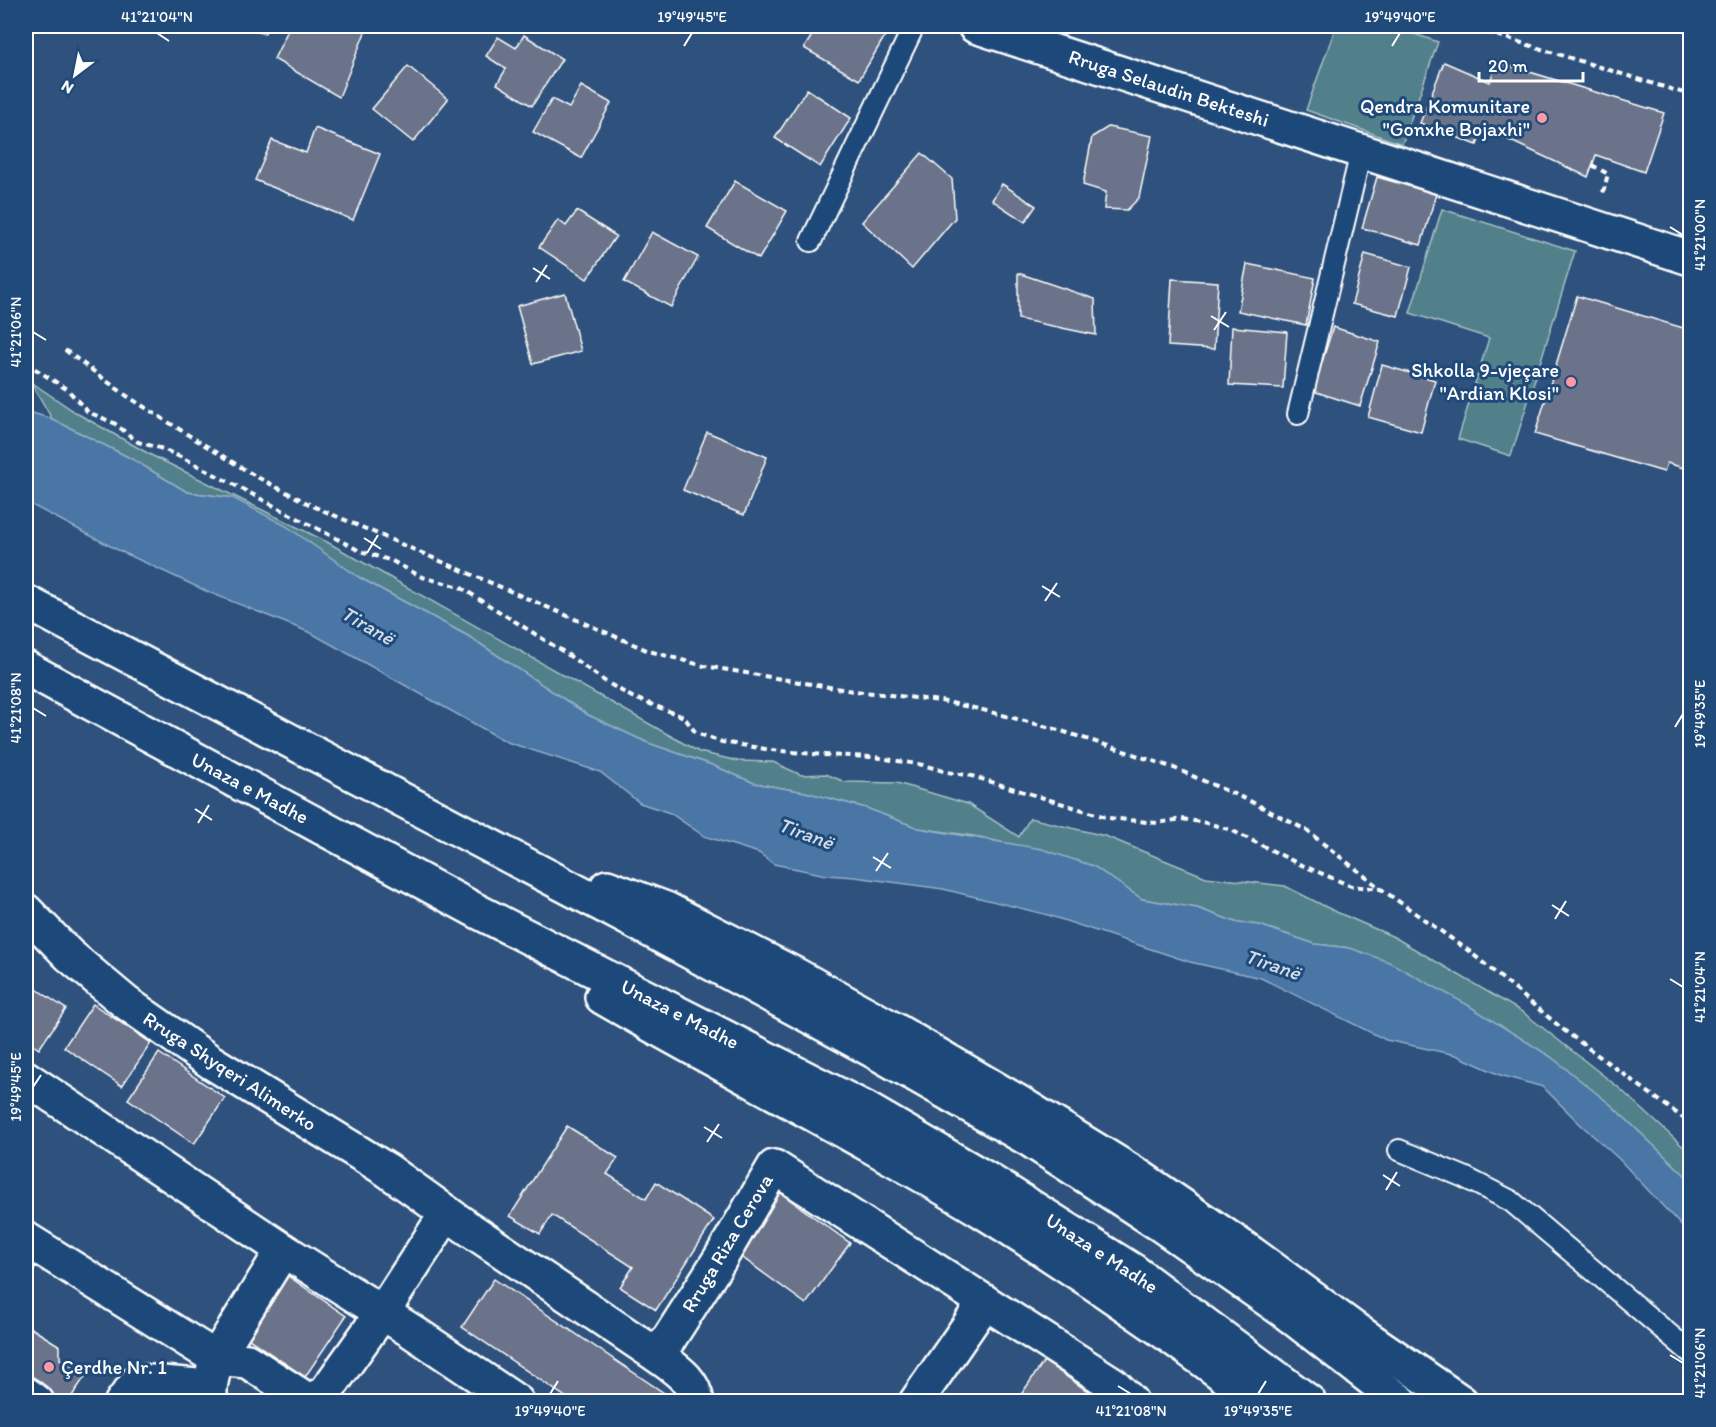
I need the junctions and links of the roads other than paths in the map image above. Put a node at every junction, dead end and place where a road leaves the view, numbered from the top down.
1 (914, 26) edge
2 (975, 26) edge
3 (1361, 152) junction
4 (811, 241) dead end
5 (1690, 258) edge
6 (1298, 414) dead end
7 (26, 602) edge
8 (26, 668) edge
9 (493, 846) junction
10 (477, 910) junction
11 (26, 911) edge
12 (26, 1078) edge
13 (1399, 1150) dead end
14 (447, 1213) junction
15 (26, 1239) edge
16 (283, 1250) junction
17 (985, 1302) junction
18 (382, 1313) junction
19 (1690, 1352) edge
20 (658, 1356) junction
21 (212, 1382) edge
22 (26, 1394) edge
23 (37, 1401) edge
24 (122, 1401) edge
25 (517, 1401) edge
26 (697, 1401) edge
27 (916, 1401) edge
28 (1131, 1401) edge
29 (1259, 1401) edge
30 (1309, 1401) edge
31 (1401, 1401) edge
32 (1461, 1401) edge

1 - 4 lane
2 - 3 main road, Rruga Selaudin Bekteshi
3 - 5 main road, Rruga Selaudin Bekteshi
3 - 6 lane
7 - 9 main road
8 - 10 main road, Unaza e Madhe
9 - 31 main road
9 - 32 main road
10 - 29 main road
10 - 30 main road, Unaza e Madhe
11 - 14 main road, Rruga Shyqeri Alimerko
12 - 16 main road
13 - 19 lane
14 - 18 main road
14 - 20 main road, Rruga Shyqeri Alimerko
15 - 21 main road
16 - 18 main road
16 - 21 main road
17 - 20 main road, Rruga Riza Cerova
17 - 27 main road
17 - 28 main road, Rruga Riza Cerova
18 - 21 main road
18 - 25 main road
20 - 26 main road
21 - 24 main road
22 - 23 main road

